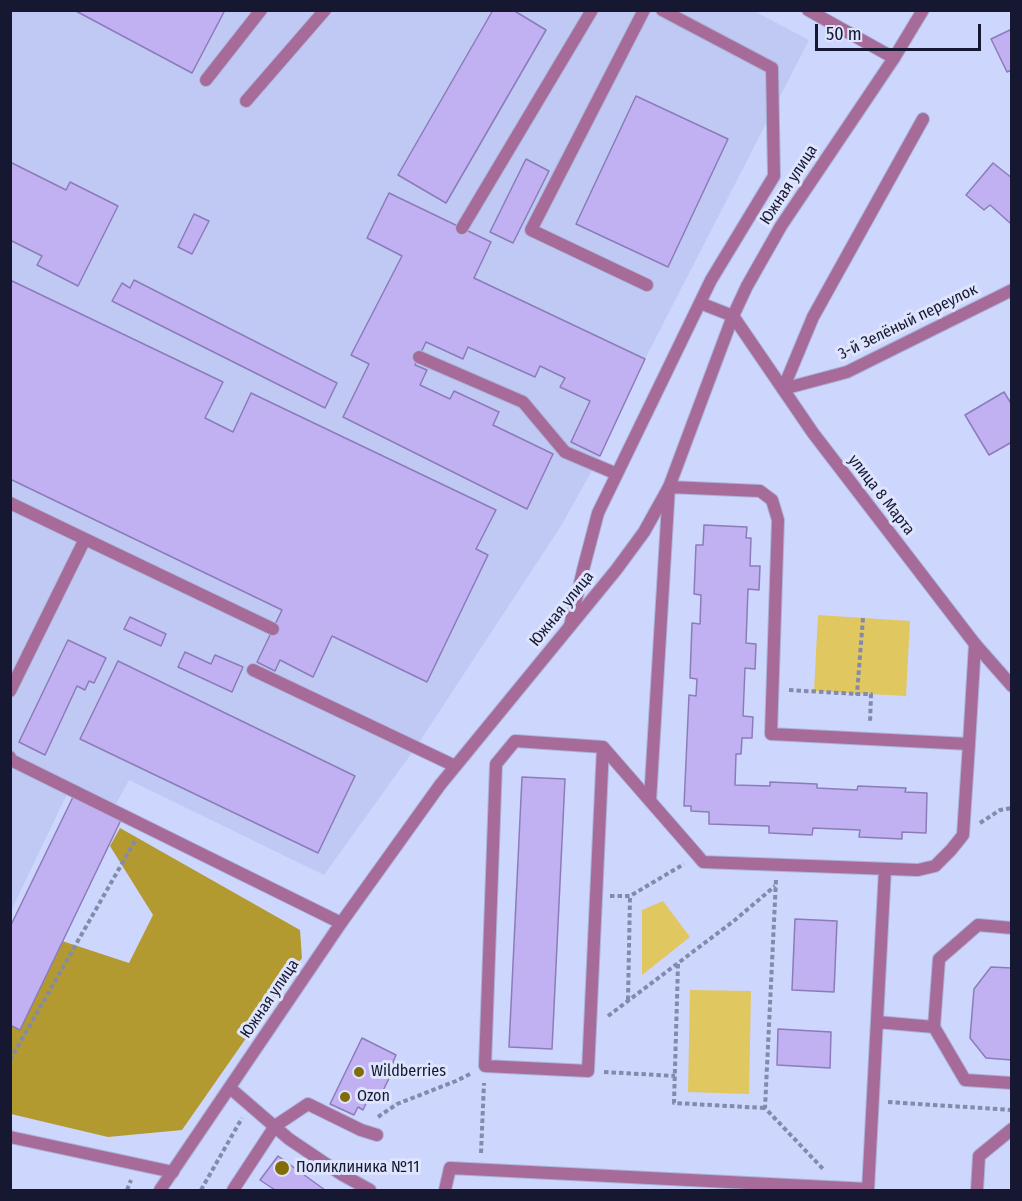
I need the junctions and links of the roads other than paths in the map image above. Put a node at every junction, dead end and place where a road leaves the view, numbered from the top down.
1 (261, 10) edge
2 (325, 10) edge
3 (592, 10) edge
4 (644, 10) edge
5 (662, 10) edge
6 (808, 10) edge
7 (924, 10) edge
8 (894, 58) junction
9 (206, 80) dead end
10 (246, 101) dead end
11 (923, 119) dead end
12 (462, 228) dead end
13 (647, 285) dead end
14 (1011, 290) edge
15 (700, 303) junction
16 (733, 316) junction
17 (419, 357) dead end
18 (783, 389) junction
19 (617, 474) junction
20 (669, 488) junction
21 (10, 503) edge
22 (85, 539) junction
23 (570, 626) junction
24 (273, 629) dead end
25 (975, 644) junction
26 (253, 670) dead end
27 (1011, 686) edge
28 (10, 691) edge
29 (969, 744) junction
30 (603, 747) junction
31 (10, 758) edge
32 (456, 766) junction
33 (650, 801) junction
34 (885, 869) junction
35 (341, 922) junction
36 (1011, 928) edge
37 (877, 1022) junction
38 (934, 1027) junction
39 (1011, 1083) edge
40 (230, 1088) junction
41 (275, 1126) junction
42 (1011, 1129) edge
43 (377, 1135) dead end
44 (10, 1137) edge
45 (173, 1172) junction
46 (868, 1190) edge
47 (160, 1191) edge
48 (233, 1191) edge
49 (370, 1191) edge
50 (445, 1191) edge
51 (977, 1191) edge

1 - 9 street
2 - 10 street
3 - 12 street
4 - 13 street
5 - 15 street
6 - 8 street
7 - 8 street, Южная улица
8 - 16 street, Южная улица
11 - 18 street
14 - 18 street, 3-й Зелёный переулок
15 - 16 street
15 - 19 street
16 - 18 street, улица 8 Марта
16 - 20 street, Южная улица
17 - 19 street
18 - 25 street, улица 8 Марта
19 - 23 street
20 - 23 street, Южная улица
20 - 29 street
20 - 33 street
21 - 22 street
22 - 24 street
22 - 28 street
23 - 32 street, Южная улица
25 - 27 street, улица 8 Марта
25 - 29 street
26 - 32 street
29 - 34 street
30 - 30 street
30 - 33 street
31 - 35 street
32 - 35 street, Южная улица
33 - 34 street
34 - 37 street
35 - 40 street, Южная улица
36 - 38 street
37 - 38 street
37 - 46 street
38 - 39 street
40 - 41 street
40 - 45 street, Южная улица
41 - 43 street
41 - 48 street
41 - 49 street
42 - 51 street
44 - 45 street
45 - 47 street, Южная улица
46 - 50 street

